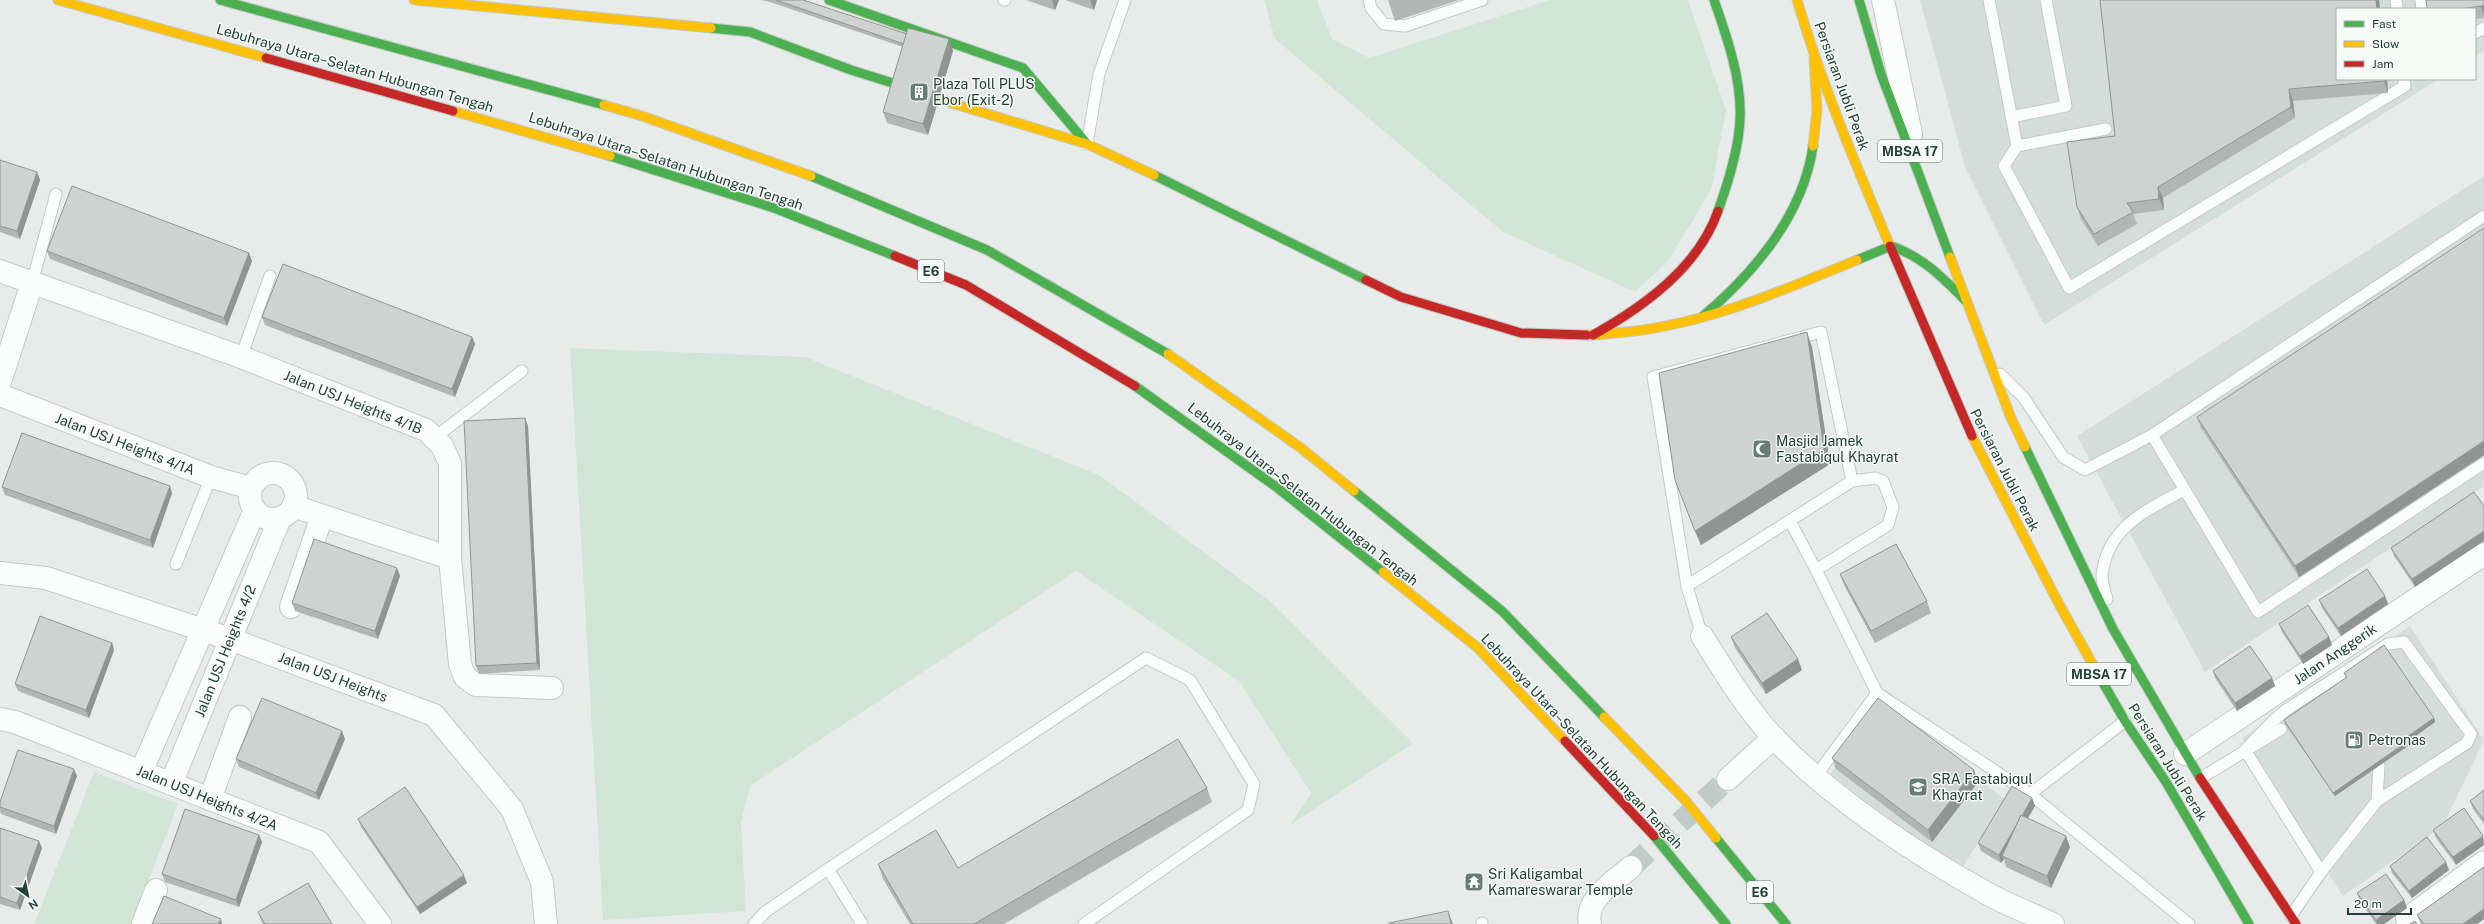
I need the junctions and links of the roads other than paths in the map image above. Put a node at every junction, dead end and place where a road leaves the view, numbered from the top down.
1 (58, 0) edge
2 (220, 0) edge
3 (414, 0) edge
4 (829, 0) edge
5 (1125, 0) edge
6 (1369, 0) edge
7 (1482, 0) edge
8 (1714, 0) edge
9 (1797, 0) edge
10 (1860, 0) edge
11 (1883, 0) edge
12 (1989, 0) edge
13 (2046, 0) edge
14 (1814, 58) junction
15 (2404, 80) edge
16 (899, 85) edge
17 (938, 99) dead end
18 (2011, 117) junction
19 (2106, 129) dead end
20 (1087, 144) junction
21 (2017, 146) junction
22 (1920, 177) junction
23 (56, 194) dead end
24 (2484, 216) edge
25 (1891, 246) junction
26 (0, 271) edge
27 (270, 276) dead end
28 (32, 282) junction
29 (1966, 301) junction
30 (1698, 320) junction
31 (1593, 334) junction
32 (241, 357) junction
33 (1990, 364) junction
34 (522, 371) dead end
35 (0, 382) edge
36 (0, 395) edge
37 (2152, 435) junction
38 (434, 438) junction
39 (2484, 463) edge
40 (211, 477) junction
41 (1852, 482) junction
42 (251, 488) junction
43 (2184, 490) junction
44 (255, 510) junction
45 (286, 512) junction
46 (322, 516) junction
47 (1790, 521) junction
48 (2484, 554) edge
49 (450, 558) junction
50 (176, 564) dead end
51 (1816, 570) junction
52 (0, 573) edge
53 (1687, 586) junction
54 (292, 607) edge
55 (2113, 629) junction
56 (202, 631) junction
57 (1702, 636) joint
58 (230, 639) junction
59 (552, 688) dead end
60 (1877, 693) junction
61 (240, 717) dead end
62 (0, 720) edge
63 (2125, 721) junction
64 (2281, 729) dead end
65 (1774, 737) junction
66 (2245, 750) junction
67 (2185, 754) junction
68 (2379, 766) edge
69 (141, 772) junction
70 (1816, 776) junction
71 (2201, 778) junction
72 (1728, 779) tunnel mouth
73 (171, 784) junction
74 (2030, 794) junction
75 (210, 799) junction
76 (2377, 801) junction
77 (2484, 862) edge
78 (1631, 867) tunnel mouth
79 (828, 869) junction
80 (2321, 872) junction
81 (156, 890) dead end
82 (2407, 919) dead end
83 (2293, 920) edge
84 (143, 924) edge
85 (380, 924) edge
86 (546, 924) edge
87 (754, 924) edge
88 (862, 924) edge
89 (1084, 924) edge
90 (1590, 924) edge
91 (1726, 924) edge
92 (1786, 924) edge
93 (2053, 924) edge
94 (2189, 924) edge
95 (2249, 924) edge

1 - 91 main road, Lebuhraya Utara–Selatan Hubungan Tengah / E6
2 - 92 main road, Lebuhraya Utara–Selatan Hubungan Tengah / E6
3 - 16 main road
4 - 20 main road
5 - 20 lane
6 - 7 lane
8 - 31 main road
9 - 14 main road, Persiaran Jubli Perak / MBSA 17
10 - 22 main road, Persiaran Jubli Perak / MBSA 17
11 - 22 street
12 - 18 lane
13 - 18 lane
14 - 25 main road, Persiaran Jubli Perak / MBSA 17
14 - 30 main road
15 - 21 lane
17 - 20 main road
18 - 21 lane
19 - 21 lane
20 - 31 main road
22 - 29 main road, Persiaran Jubli Perak / MBSA 17
23 - 28 lane
24 - 37 lane
25 - 29 main road
25 - 30 main road
25 - 63 main road, Persiaran Jubli Perak / MBSA 17
26 - 28 street, Jalan USJ Heights 4/1B
27 - 32 lane
28 - 32 street, Jalan USJ Heights 4/1B
28 - 35 street
29 - 33 main road, Persiaran Jubli Perak / MBSA 17
30 - 31 main road
32 - 38 street, Jalan USJ Heights 4/1B
33 - 37 lane
33 - 55 main road, Persiaran Jubli Perak / MBSA 17
34 - 38 lane
36 - 40 street, Jalan USJ Heights 4/1A
37 - 43 lane
38 - 49 street, Jalan USJ Heights 4/1B
39 - 43 lane
40 - 42 street, Jalan USJ Heights 4/1A
40 - 50 lane
41 - 47 lane
41 - 51 lane
41 - 53 lane
42 - 44 street
42 - 45 street
43 - 55 lane
44 - 45 street
44 - 56 street, Jalan USJ Heights 4/2
45 - 46 street
45 - 58 street, Jalan USJ Heights 4/2
46 - 49 street
46 - 54 street
47 - 51 lane
47 - 53 lane
48 - 67 street, Jalan Anggerik
49 - 59 street, Jalan USJ Heights 4/1B
51 - 60 lane
52 - 56 street, Jalan USJ Heights
53 - 57 lane
55 - 67 main road, Persiaran Jubli Perak / MBSA 17
56 - 58 street, Jalan USJ Heights
56 - 69 street, Jalan USJ Heights 4/2
57 - 65 street
58 - 73 street, Jalan USJ Heights 4/2
58 - 86 street, Jalan USJ Heights
60 - 70 lane
60 - 74 lane
61 - 75 street
62 - 69 street, Jalan USJ Heights 4/2A
63 - 74 lane
63 - 95 main road, Persiaran Jubli Perak / MBSA 17
64 - 66 lane
65 - 70 street
65 - 72 street
66 - 71 lane
66 - 76 lane
66 - 80 lane
67 - 71 main road, Persiaran Jubli Perak / MBSA 17
68 - 76 lane
69 - 73 street, Jalan USJ Heights 4/2A
70 - 93 street
71 - 83 main road, Persiaran Jubli Perak / MBSA 17
73 - 75 street, Jalan USJ Heights 4/2A
74 - 94 lane
75 - 85 street, Jalan USJ Heights 4/2A
76 - 80 lane
77 - 82 street
78 - 90 street
79 - 87 lane
79 - 88 lane
79 - 89 lane
80 - 83 lane
81 - 84 street

